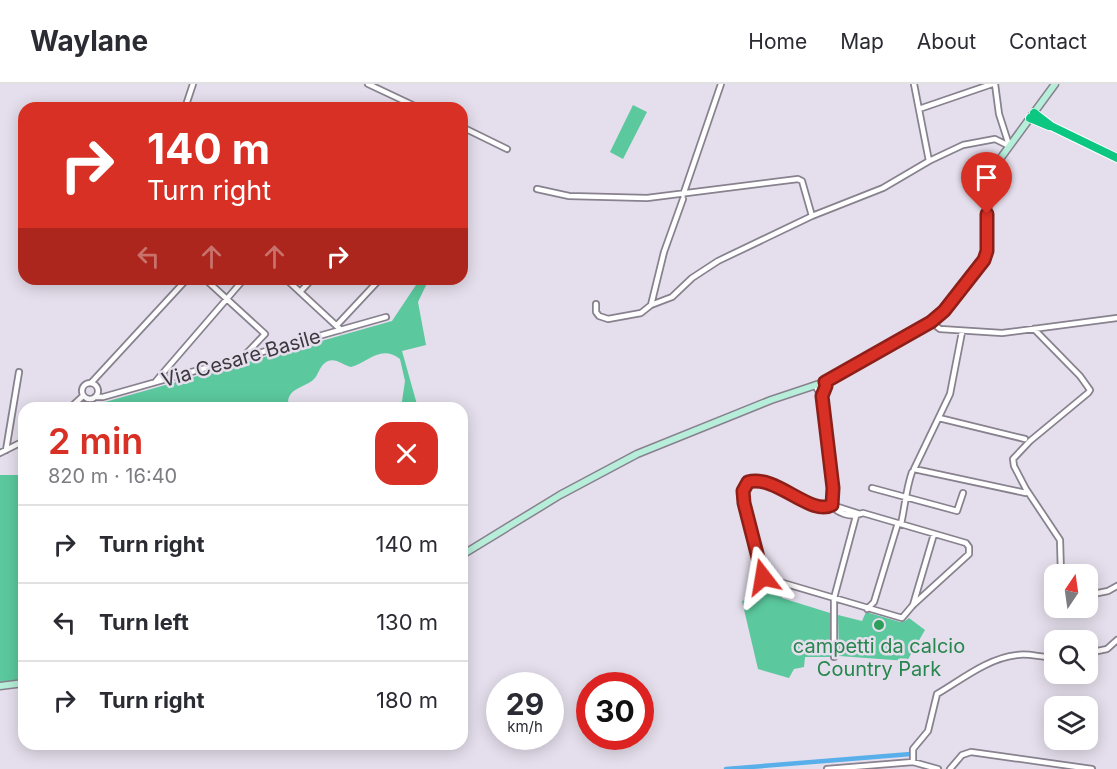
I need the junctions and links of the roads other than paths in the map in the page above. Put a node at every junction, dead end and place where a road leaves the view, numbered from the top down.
1 (193, 84) edge
2 (369, 84) edge
3 (721, 84) edge
4 (914, 84) edge
5 (994, 84) edge
6 (1055, 84) edge
7 (187, 102) edge
8 (406, 102) edge
9 (919, 109) junction
10 (1032, 115) junction
11 (468, 130) edge
12 (1010, 146) junction
13 (507, 149) dead end
14 (1117, 158) edge
15 (929, 161) junction
16 (537, 189) dead end
17 (683, 197) junction
18 (812, 216) junction
19 (181, 285) edge
20 (212, 285) edge
21 (239, 285) edge
22 (292, 285) edge
23 (306, 285) edge
24 (375, 285) edge
25 (300, 292) junction
26 (227, 299) junction
27 (596, 304) dead end
28 (651, 305) junction
29 (386, 317) dead end
30 (1117, 318) edge
31 (931, 322) junction
32 (337, 326) junction
33 (1034, 329) junction
34 (341, 330) junction
35 (962, 332) junction
36 (244, 356) junction
37 (19, 372) dead end
38 (155, 382) junction
39 (825, 382) junction
40 (91, 383) junction
41 (815, 385) junction
42 (83, 396) junction
43 (822, 396) junction
44 (95, 397) junction
45 (76, 402) edge
46 (939, 418) junction
47 (1025, 439) dead end
48 (18, 444) edge
49 (6, 450) junction
50 (0, 453) edge
51 (912, 472) dead end
52 (872, 488) dead end
53 (963, 492) dead end
54 (1026, 493) dead end
55 (908, 498) junction
56 (832, 505) junction
57 (858, 515) junction
58 (899, 523) junction
59 (934, 534) junction
60 (468, 551) edge
61 (1061, 564) edge
62 (1117, 586) edge
63 (1098, 593) edge
64 (834, 598) junction
65 (913, 605) junction
66 (867, 609) junction
67 (1117, 640) edge
68 (1098, 651) edge
69 (1044, 656) edge
70 (834, 657) dead end
71 (18, 684) edge
72 (0, 686) edge
73 (911, 761) junction
74 (827, 769) edge
75 (906, 769) edge
76 (938, 769) edge
77 (950, 769) edge
78 (1092, 769) edge

1 - 7 street
2 - 8 street
3 - 17 street
4 - 9 street
5 - 9 street
5 - 12 street
6 - 10 street
9 - 15 street
10 - 12 street
10 - 14 highway
11 - 13 street
12 - 15 street
12 - 31 street
15 - 18 street
16 - 17 street
17 - 18 street
17 - 28 street
18 - 28 street
19 - 40 street
20 - 26 street
21 - 26 street
22 - 25 street
23 - 25 street
24 - 32 street
25 - 32 street
26 - 36 street
26 - 38 street
27 - 28 street
29 - 34 street, Via Cesare Basile
30 - 33 street
31 - 35 street
31 - 39 street
32 - 34 street
33 - 35 street
33 - 61 street
34 - 36 street, Via Cesare Basile
35 - 46 street
36 - 38 street, Via Cesare Basile
37 - 49 street
38 - 44 street, Via Cesare Basile
39 - 41 street
39 - 43 street
40 - 42 street
40 - 44 street
41 - 43 street
41 - 60 street
42 - 44 street
42 - 45 street
43 - 56 street
46 - 47 street
46 - 54 street
48 - 49 street
49 - 50 street
51 - 55 street
52 - 55 street
53 - 55 street
55 - 58 street
56 - 57 street
56 - 64 street
57 - 58 street
57 - 64 street
58 - 59 street
58 - 66 street
59 - 65 street
59 - 65 street
62 - 63 street
64 - 66 street
64 - 70 street
65 - 66 street
67 - 68 street
69 - 73 street
71 - 72 street
73 - 74 street
73 - 75 street
73 - 76 street
77 - 78 street

